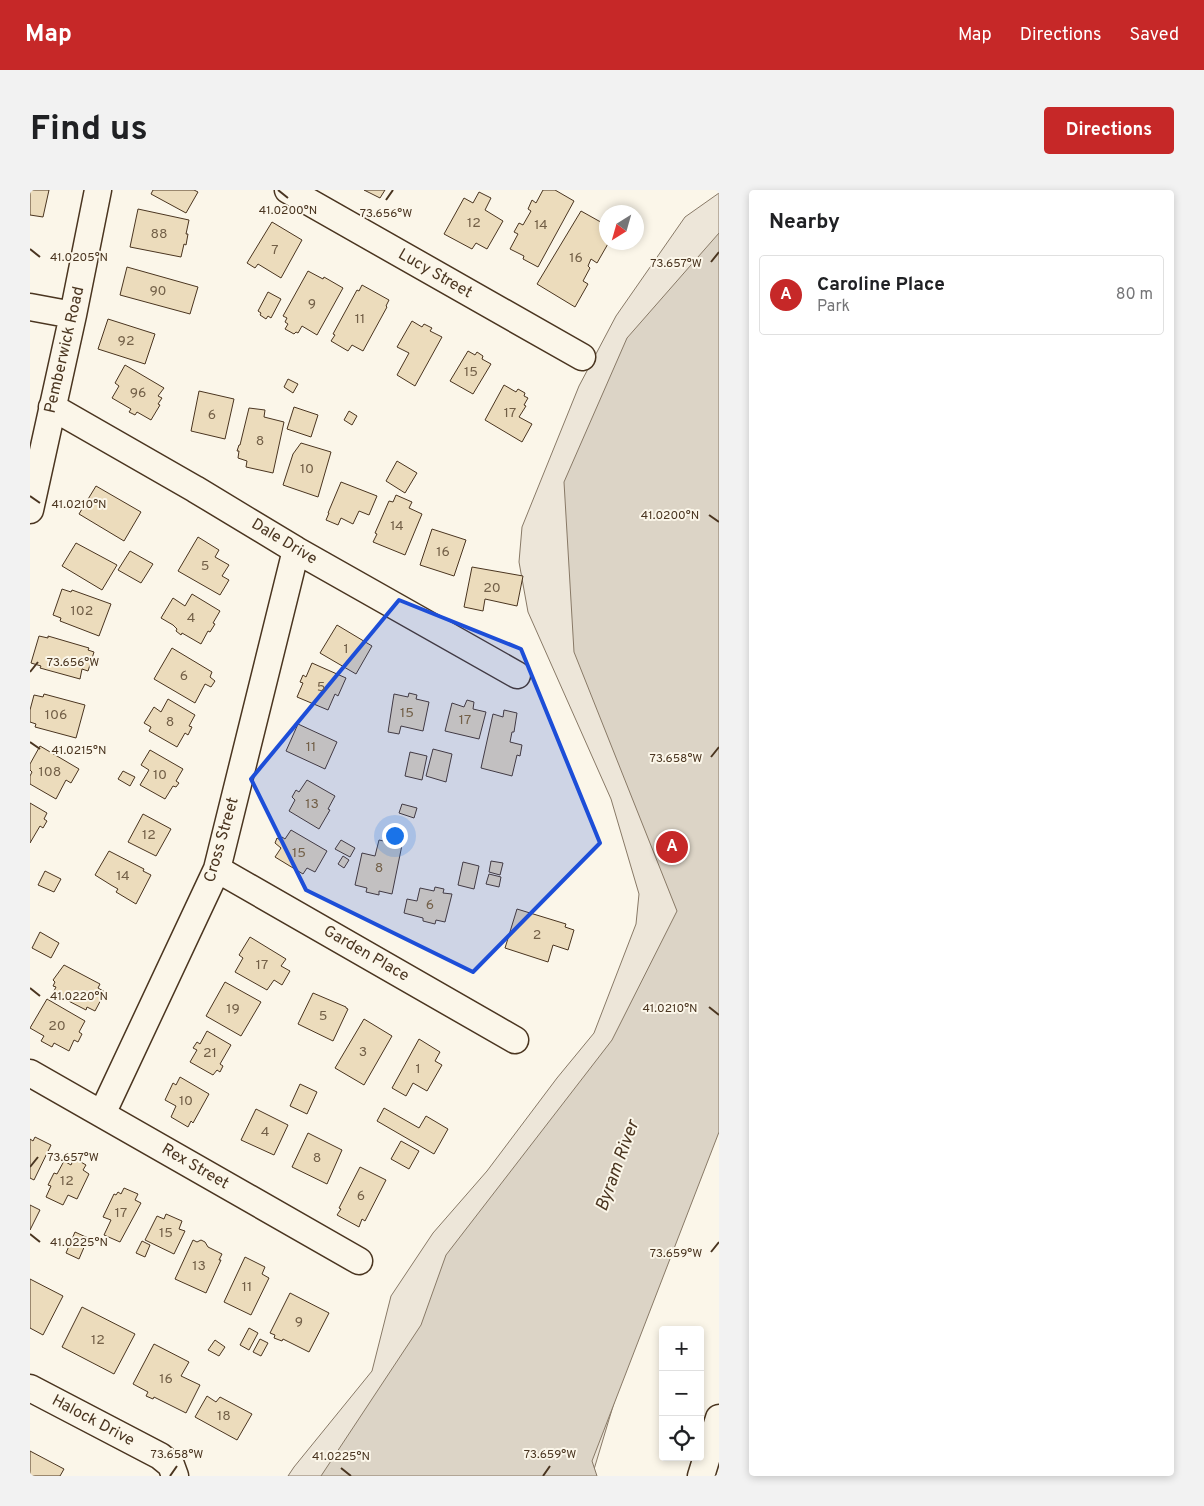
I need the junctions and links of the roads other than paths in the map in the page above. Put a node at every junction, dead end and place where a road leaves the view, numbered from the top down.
1 (98, 190) edge
2 (288, 190) edge
3 (30, 307) edge
4 (73, 315) junction
5 (582, 357) dead end
6 (52, 407) junction
7 (30, 510) edge
8 (296, 550) junction
9 (517, 675) dead end
10 (217, 869) junction
11 (515, 1040) dead end
12 (30, 1073) edge
13 (102, 1114) junction
14 (359, 1261) dead end
15 (30, 1388) edge
16 (719, 1418) edge
17 (175, 1476) edge
18 (701, 1476) edge

1 - 4 street, Pemberwick Road
2 - 5 street, Lucy Street
3 - 4 street
4 - 6 street, Pemberwick Road
6 - 7 street, Pemberwick Road
6 - 8 street, Dale Drive
8 - 9 street, Dale Drive
8 - 10 street, Cross Street
10 - 11 street, Garden Place
10 - 13 street, Cross Street
12 - 13 street, Rex Street
13 - 14 street, Rex Street
15 - 17 street, Halock Drive
16 - 18 street

